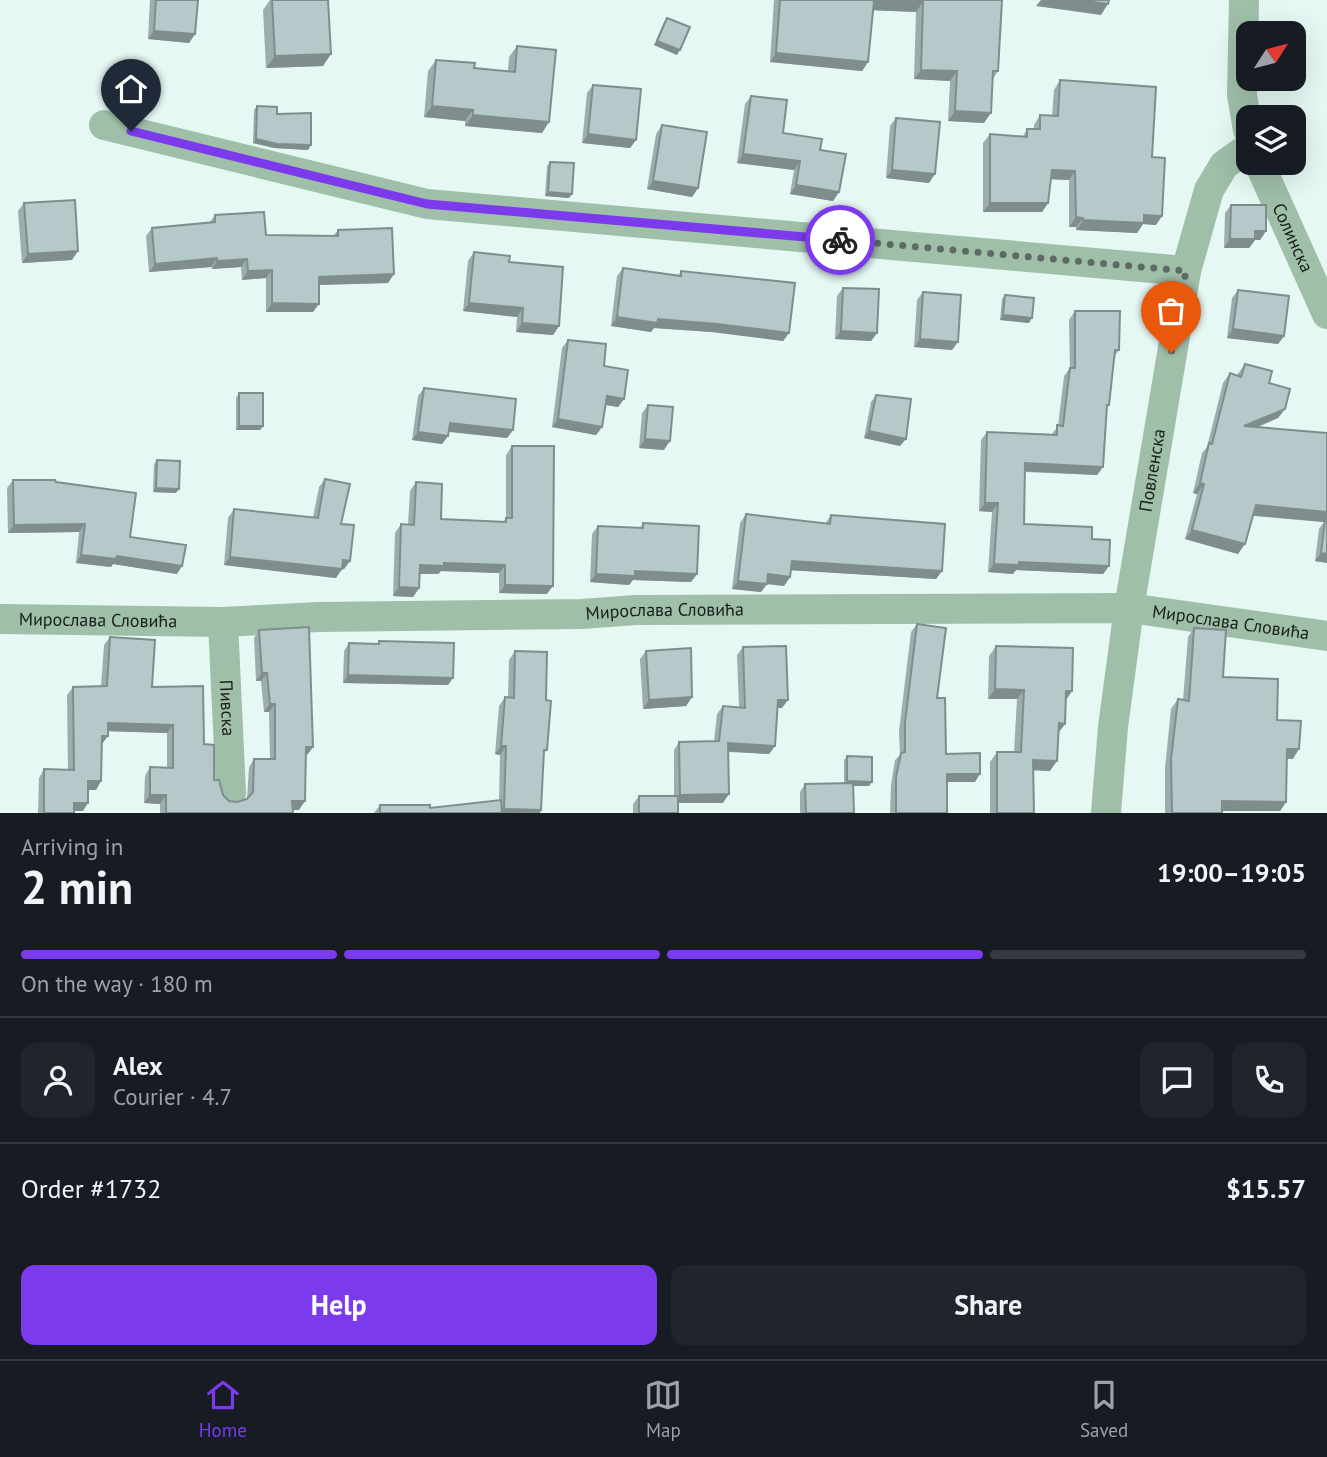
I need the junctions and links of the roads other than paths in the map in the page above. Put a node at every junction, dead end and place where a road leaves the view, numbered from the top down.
1 (1244, 0) edge
2 (1244, 105) edge
3 (104, 125) dead end
4 (1236, 156) edge
5 (1264, 175) edge
6 (1186, 271) junction
7 (1327, 314) edge
8 (1129, 608) junction
9 (0, 619) edge
10 (223, 622) junction
11 (1327, 636) edge
12 (231, 793) dead end
13 (1107, 813) edge

1 - 2 street
3 - 6 street
4 - 6 street, Повленска
5 - 7 street, Солинска
6 - 8 street, Повленска
8 - 10 street, Мирослава Словића
8 - 11 street, Мирослава Словића
8 - 13 street, Повленска
9 - 10 street, Мирослава Словића
10 - 12 street, Пивска

